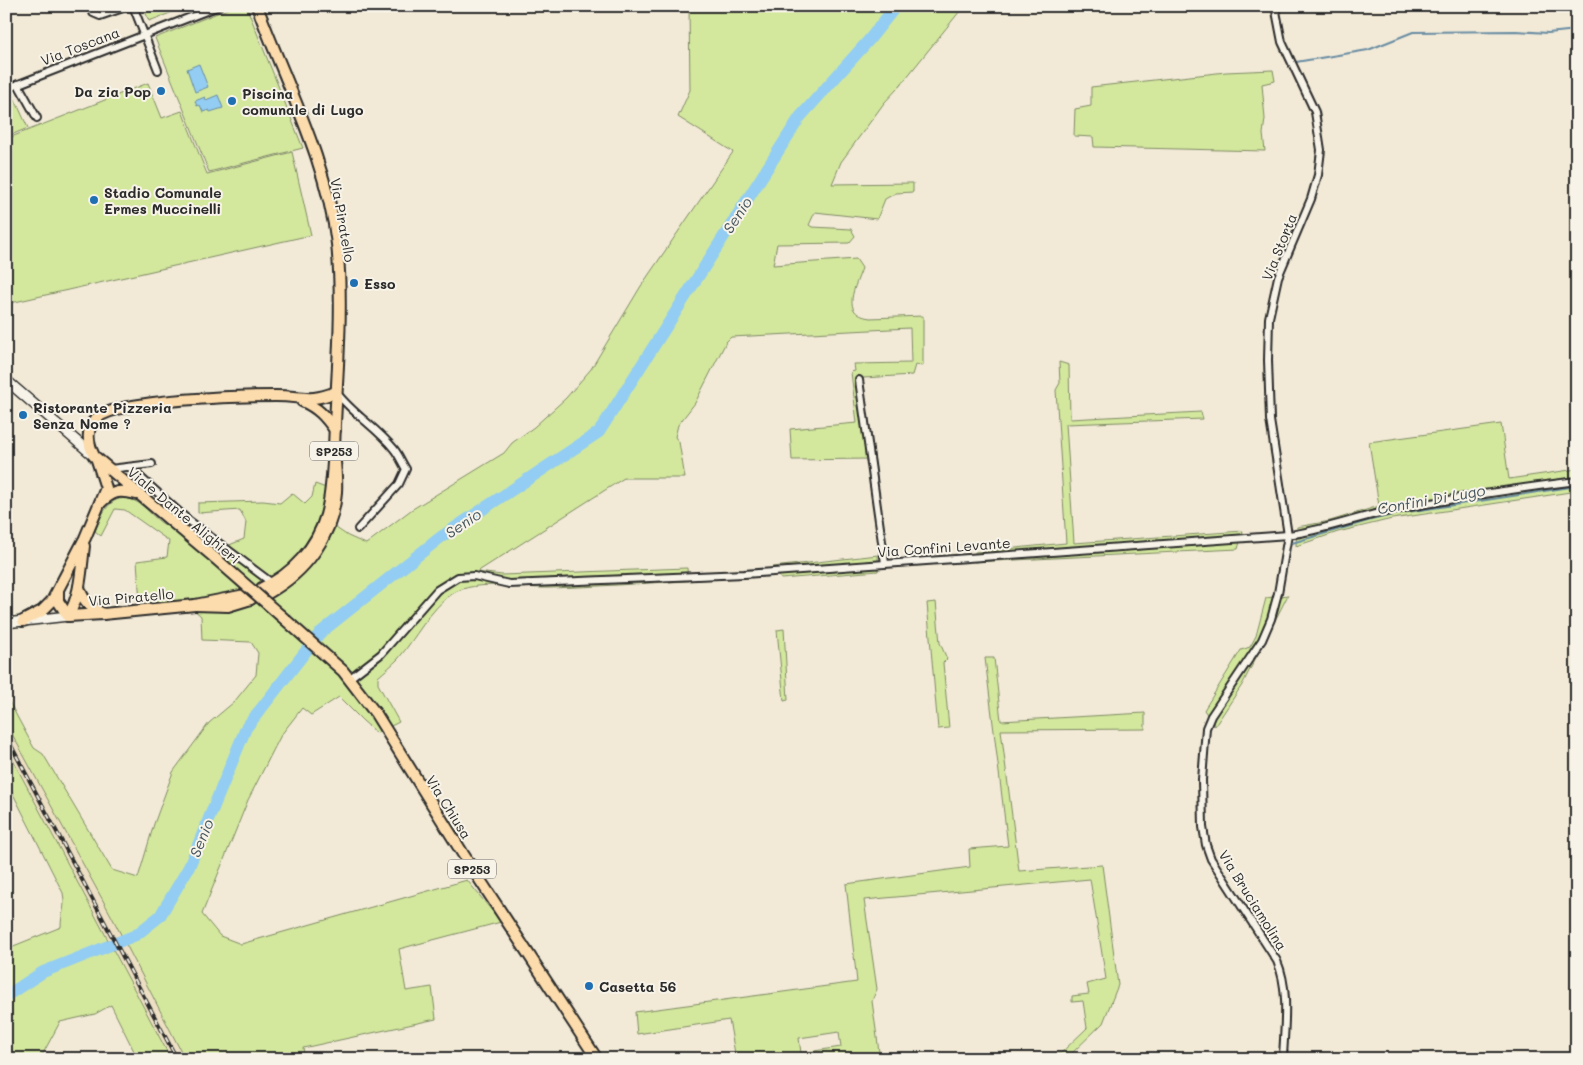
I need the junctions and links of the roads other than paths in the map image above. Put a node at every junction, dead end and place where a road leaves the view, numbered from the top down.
1 (91, 6) edge
2 (131, 6) edge
3 (219, 6) edge
4 (257, 6) edge
5 (1275, 6) edge
6 (144, 35) junction
7 (158, 70) dead end
8 (18, 84) junction
9 (6, 89) edge
10 (37, 118) dead end
11 (6, 380) edge
12 (859, 380) dead end
13 (336, 392) junction
14 (294, 398) junction
15 (335, 430) junction
16 (334, 450) junction
17 (95, 458) junction
18 (152, 464) dead end
19 (129, 467) junction
20 (109, 469) junction
21 (1577, 481) edge
22 (139, 495) junction
23 (100, 503) junction
24 (358, 529) dead end
25 (1288, 535) junction
26 (85, 538) junction
27 (885, 563) junction
28 (272, 583) junction
29 (79, 586) junction
30 (58, 591) junction
31 (248, 597) dead end
32 (104, 614) junction
33 (68, 616) junction
34 (23, 621) junction
35 (6, 623) edge
36 (347, 675) junction
37 (596, 1059) edge
38 (1283, 1059) edge

1 - 2 street
2 - 6 street
3 - 6 street, Via Toscana
4 - 13 main road, Via Piratello
5 - 25 street, Via Storta
6 - 7 street
6 - 8 street, Via Toscana
8 - 9 street, Via Toscana
8 - 10 street
11 - 17 street, Viale Dante Alighieri
12 - 27 street
13 - 14 main road, SP253
13 - 15 main road, Via Piratello / SP253
13 - 24 street
14 - 15 main road, SP253
14 - 17 main road, SP253
15 - 16 main road, Via Piratello / SP253
16 - 28 main road, Via Piratello / SP253
16 - 28 main road, Via Piratello / SP253
17 - 20 main road, Viale Dante Alighieri / SP253
17 - 23 main road, SP253
18 - 19 street
19 - 20 street
19 - 28 street
20 - 22 main road, Viale Dante Alighieri / SP253
21 - 25 street, Via Confini Levante
22 - 23 main road
22 - 36 main road, Viale Dante Alighieri / SP253, bridge
23 - 26 main road, SP253
25 - 27 street, Via Confini Levante
25 - 38 street, Via Bruciamolina
26 - 29 main road, SP253
26 - 30 main road, SP253
27 - 36 street, Via Confini Levante
29 - 32 main road
29 - 33 main road, SP253
30 - 33 main road
30 - 34 main road, SP253
31 - 32 main road, Via Piratello
32 - 33 main road, Via Piratello
33 - 34 street
34 - 35 street
36 - 37 main road, Via Chiusa / SP253

